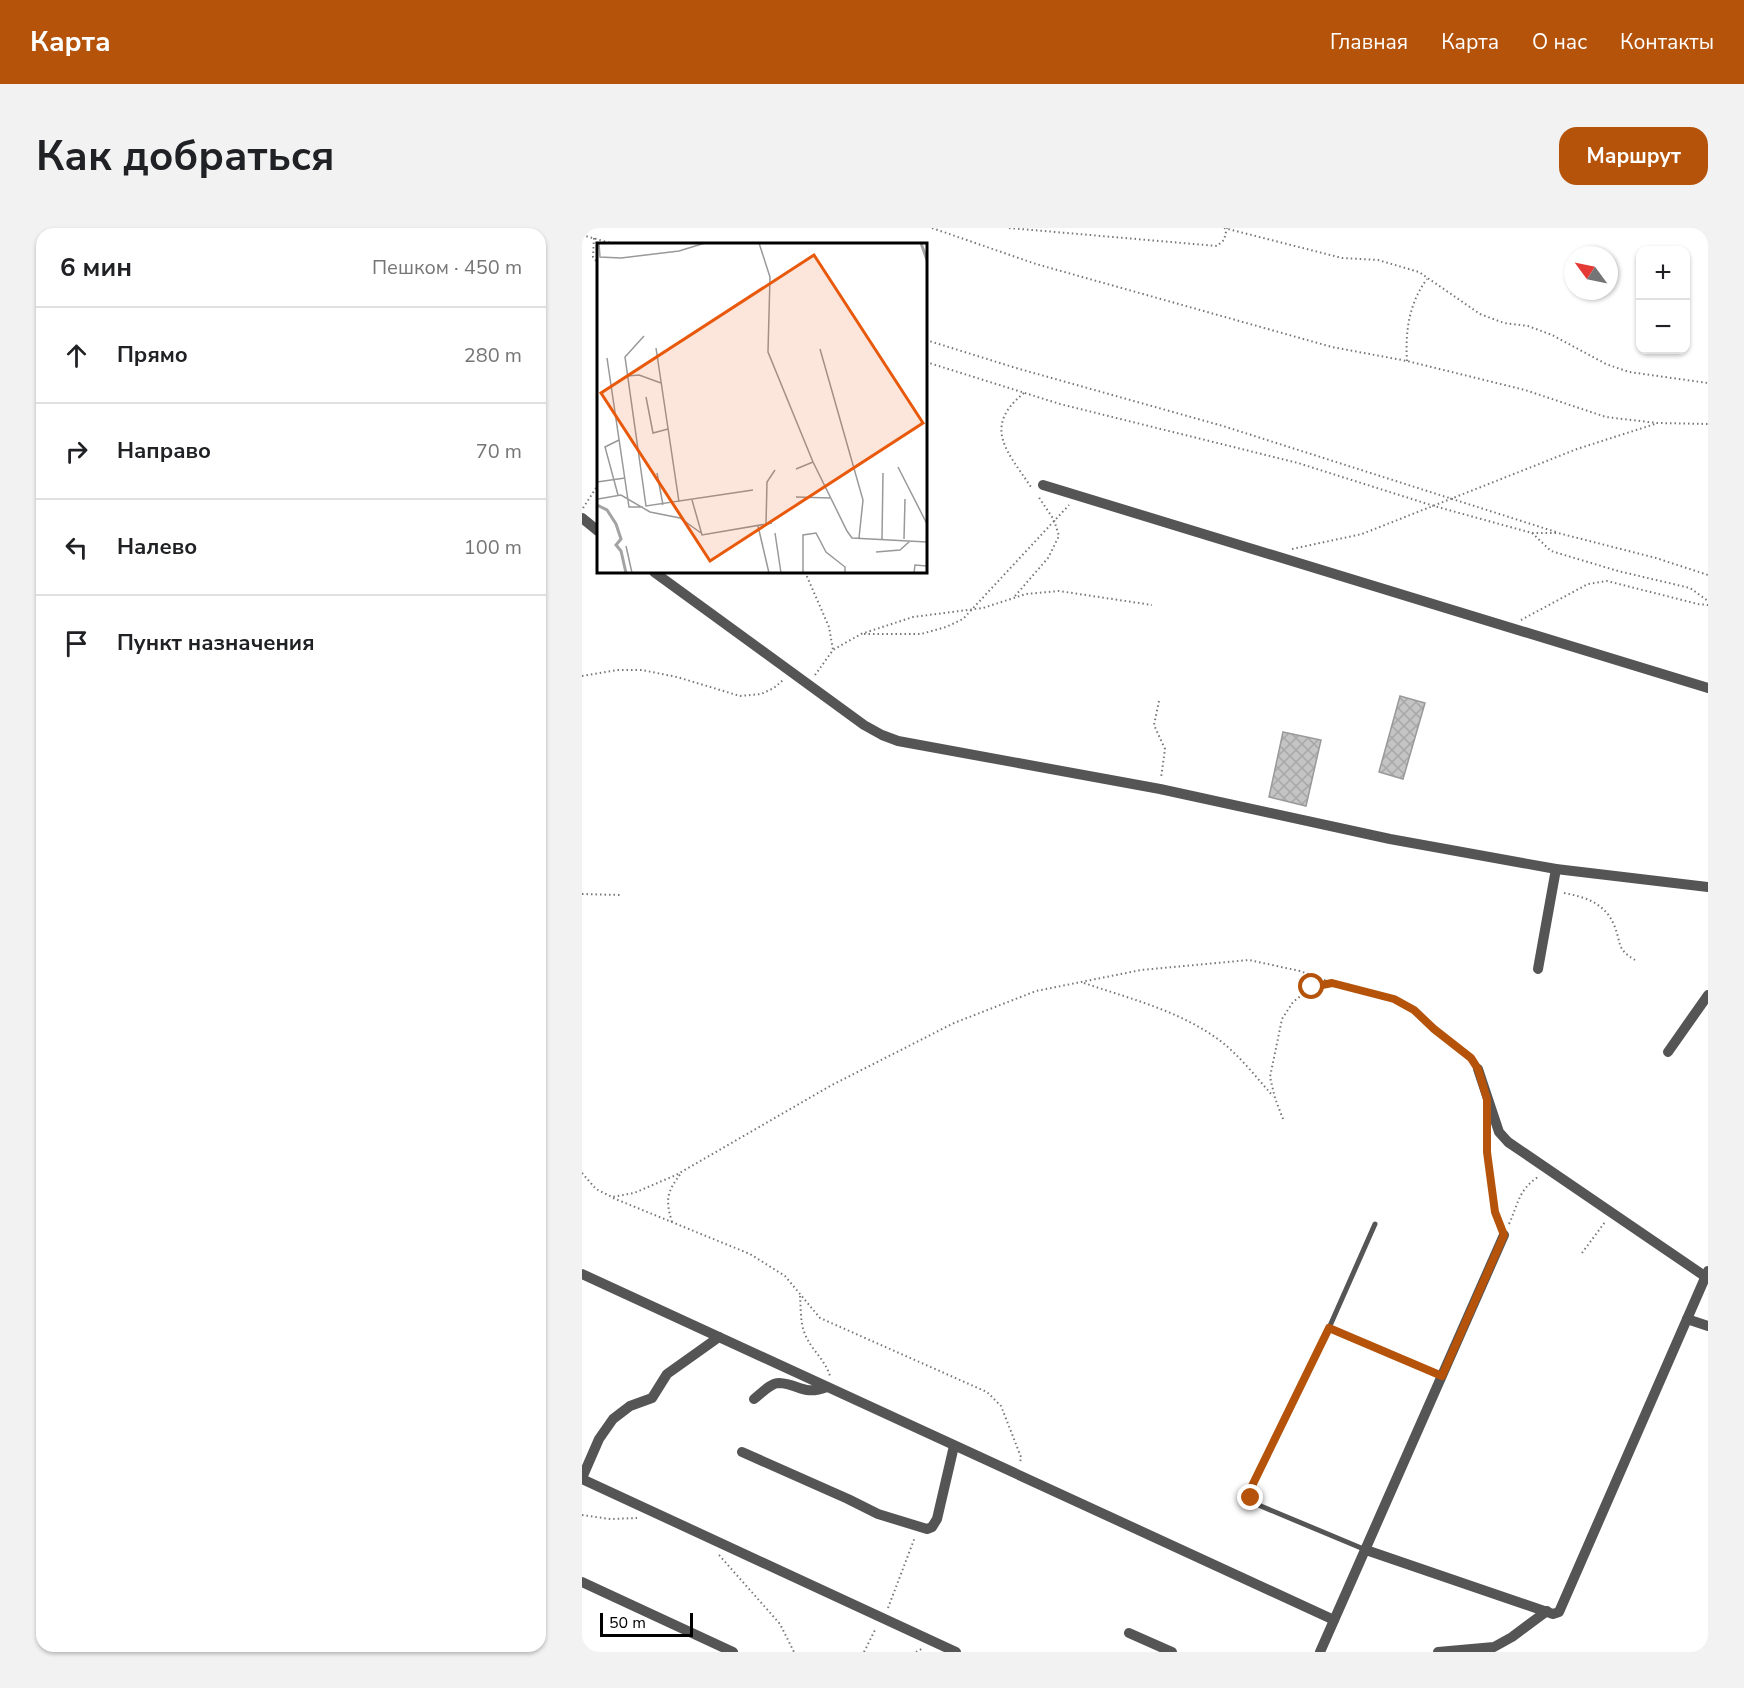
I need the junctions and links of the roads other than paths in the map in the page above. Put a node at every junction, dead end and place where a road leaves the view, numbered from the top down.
1 (1043, 484) dead end
2 (582, 518) edge
3 (597, 530) edge
4 (655, 573) edge
5 (1708, 688) edge
6 (1556, 869) junction
7 (1708, 887) edge
8 (1538, 969) dead end
9 (1708, 995) edge
10 (1668, 1052) dead end
11 (1478, 1069) road end
12 (1375, 1224) dead end
13 (1504, 1235) road end
14 (582, 1274) edge
15 (1707, 1274) edge
16 (1687, 1319) junction
17 (1708, 1326) edge
18 (1329, 1328) junction
19 (719, 1337) junction
20 (1442, 1376) junction
21 (831, 1389) junction
22 (754, 1399) dead end
23 (954, 1446) junction
24 (742, 1452) dead end
25 (582, 1479) edge
26 (1366, 1550) junction
27 (582, 1582) edge
28 (1546, 1611) junction
29 (1334, 1620) junction
30 (1129, 1633) dead end
31 (733, 1652) edge
32 (956, 1652) edge
33 (1172, 1652) edge
34 (1320, 1652) edge
35 (1438, 1652) edge

1 - 5 street
2 - 3 street
4 - 6 street
6 - 7 street
6 - 8 street
9 - 10 street
11 - 15 street
12 - 18 lane
13 - 20 street
14 - 19 street
15 - 16 street
16 - 17 street
16 - 28 street
18 - 20 lane
18 - 26 lane
19 - 21 street
19 - 25 street
20 - 26 street
21 - 22 street
21 - 23 street
23 - 24 street
23 - 29 street
25 - 32 street
26 - 28 street
26 - 29 street
27 - 31 street
28 - 35 street
29 - 34 street
30 - 33 street

